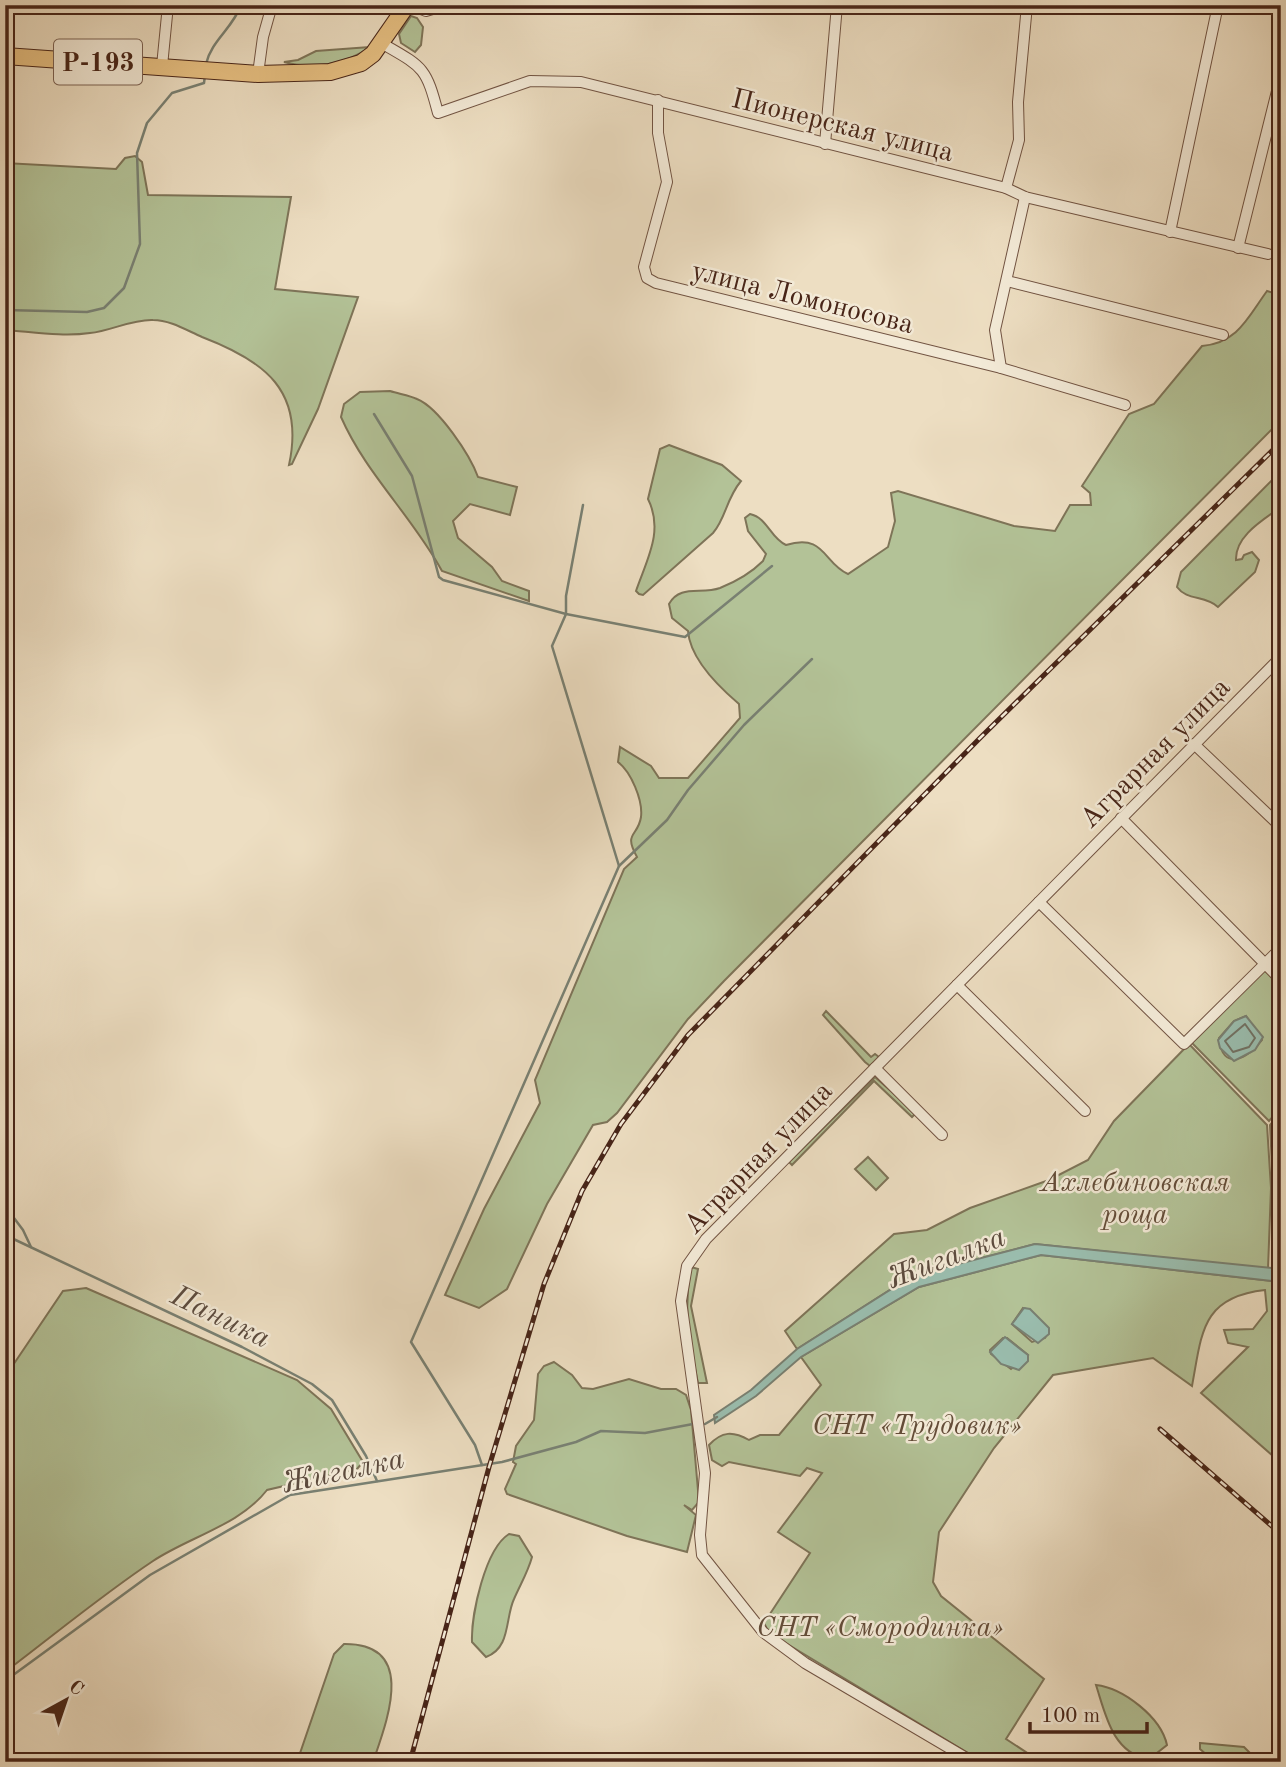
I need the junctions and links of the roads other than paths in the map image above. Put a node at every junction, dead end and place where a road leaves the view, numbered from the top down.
1 (168, 5) edge
2 (272, 5) edge
3 (409, 5) edge
4 (446, 5) edge
5 (837, 5) edge
6 (1027, 5) edge
7 (1217, 5) edge
8 (383, 44) junction
9 (5, 56) edge
10 (162, 66) junction
11 (258, 74) junction
12 (1281, 75) edge
13 (658, 100) junction
14 (825, 144) junction
15 (1006, 188) junction
16 (1025, 197) junction
17 (1170, 232) junction
18 (1238, 248) junction
19 (1268, 254) dead end
20 (1007, 281) junction
21 (1223, 335) dead end
22 (1002, 368) junction
23 (1125, 405) dead end
24 (1278, 663) edge
25 (1194, 744) junction
26 (1121, 818) junction
27 (1281, 827) edge
28 (1039, 902) junction
29 (1281, 948) edge
30 (1265, 964) junction
31 (1281, 980) edge
32 (957, 985) junction
33 (875, 1068) junction
34 (1085, 1111) dead end
35 (942, 1135) dead end
36 (973, 1762) edge

1 - 10 street
2 - 11 street
3 - 4 street
3 - 8 main road, Р-193
5 - 14 street
6 - 15 street
7 - 17 street
8 - 11 main road, Р-193
8 - 13 street, Пионерская улица
9 - 10 main road, Р-193
10 - 11 main road, Р-193
12 - 18 street
13 - 14 street, Пионерская улица
13 - 22 street, улица Ломоносова
14 - 15 street, Пионерская улица
15 - 16 street, Пионерская улица
16 - 17 street, Пионерская улица
16 - 20 street
17 - 18 street, Пионерская улица
18 - 19 street, Пионерская улица
20 - 21 street
20 - 22 street
22 - 23 street, улица Ломоносова
24 - 25 street, Аграрная улица
25 - 26 street, Аграрная улица
25 - 27 street
26 - 28 street, Аграрная улица
26 - 30 street
28 - 30 street
28 - 32 street, Аграрная улица
29 - 30 street
30 - 31 street
32 - 33 street, Аграрная улица
32 - 34 street
33 - 35 street
33 - 36 street, Аграрная улица

